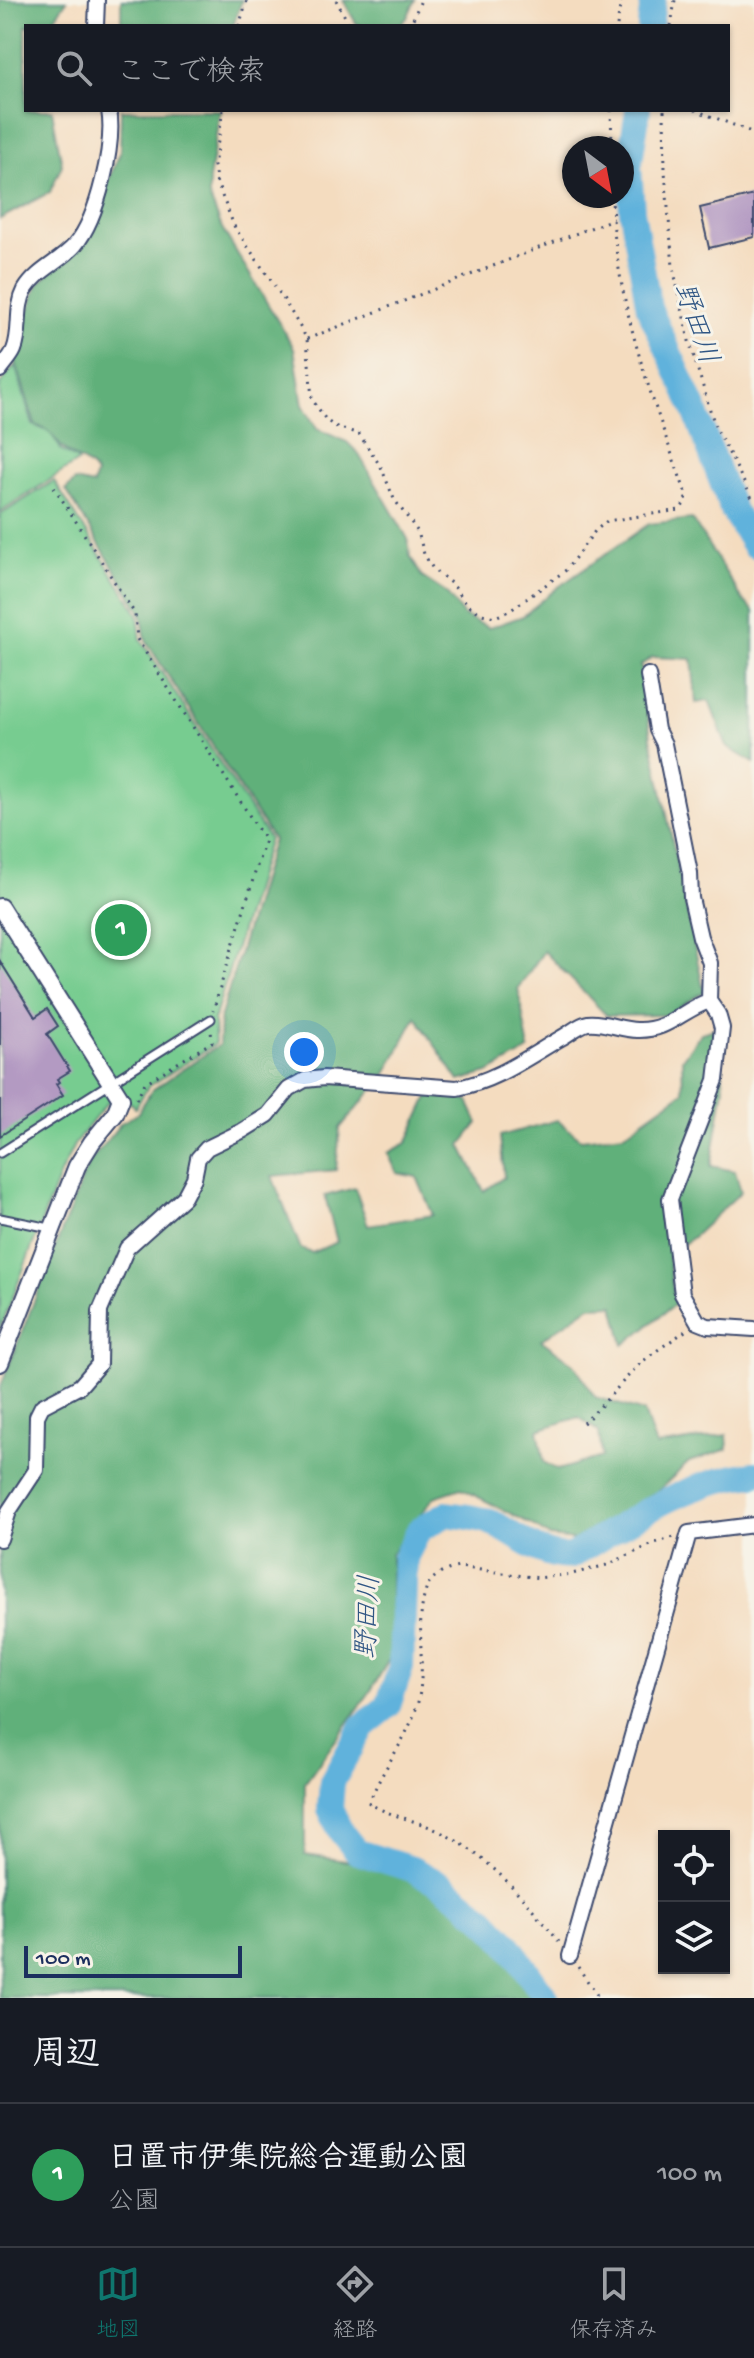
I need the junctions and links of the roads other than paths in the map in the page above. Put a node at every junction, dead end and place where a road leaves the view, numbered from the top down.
1 (97, 0) edge
2 (96, 24) edge
3 (109, 112) edge
4 (0, 370) edge
5 (648, 675) dead end
6 (0, 907) edge
7 (709, 1001) junction
8 (211, 1019) road end
9 (111, 1082) junction
10 (0, 1153) edge
11 (0, 1218) edge
12 (53, 1228) junction
13 (754, 1329) edge
14 (0, 1363) edge
15 (754, 1525) edge
16 (0, 1539) edge
17 (570, 1956) road end

1 - 2 street
3 - 4 street
5 - 7 street
6 - 9 street
7 - 13 street
7 - 16 street
8 - 9 lane
9 - 10 lane
9 - 12 street
11 - 12 lane
12 - 14 street
15 - 17 street

